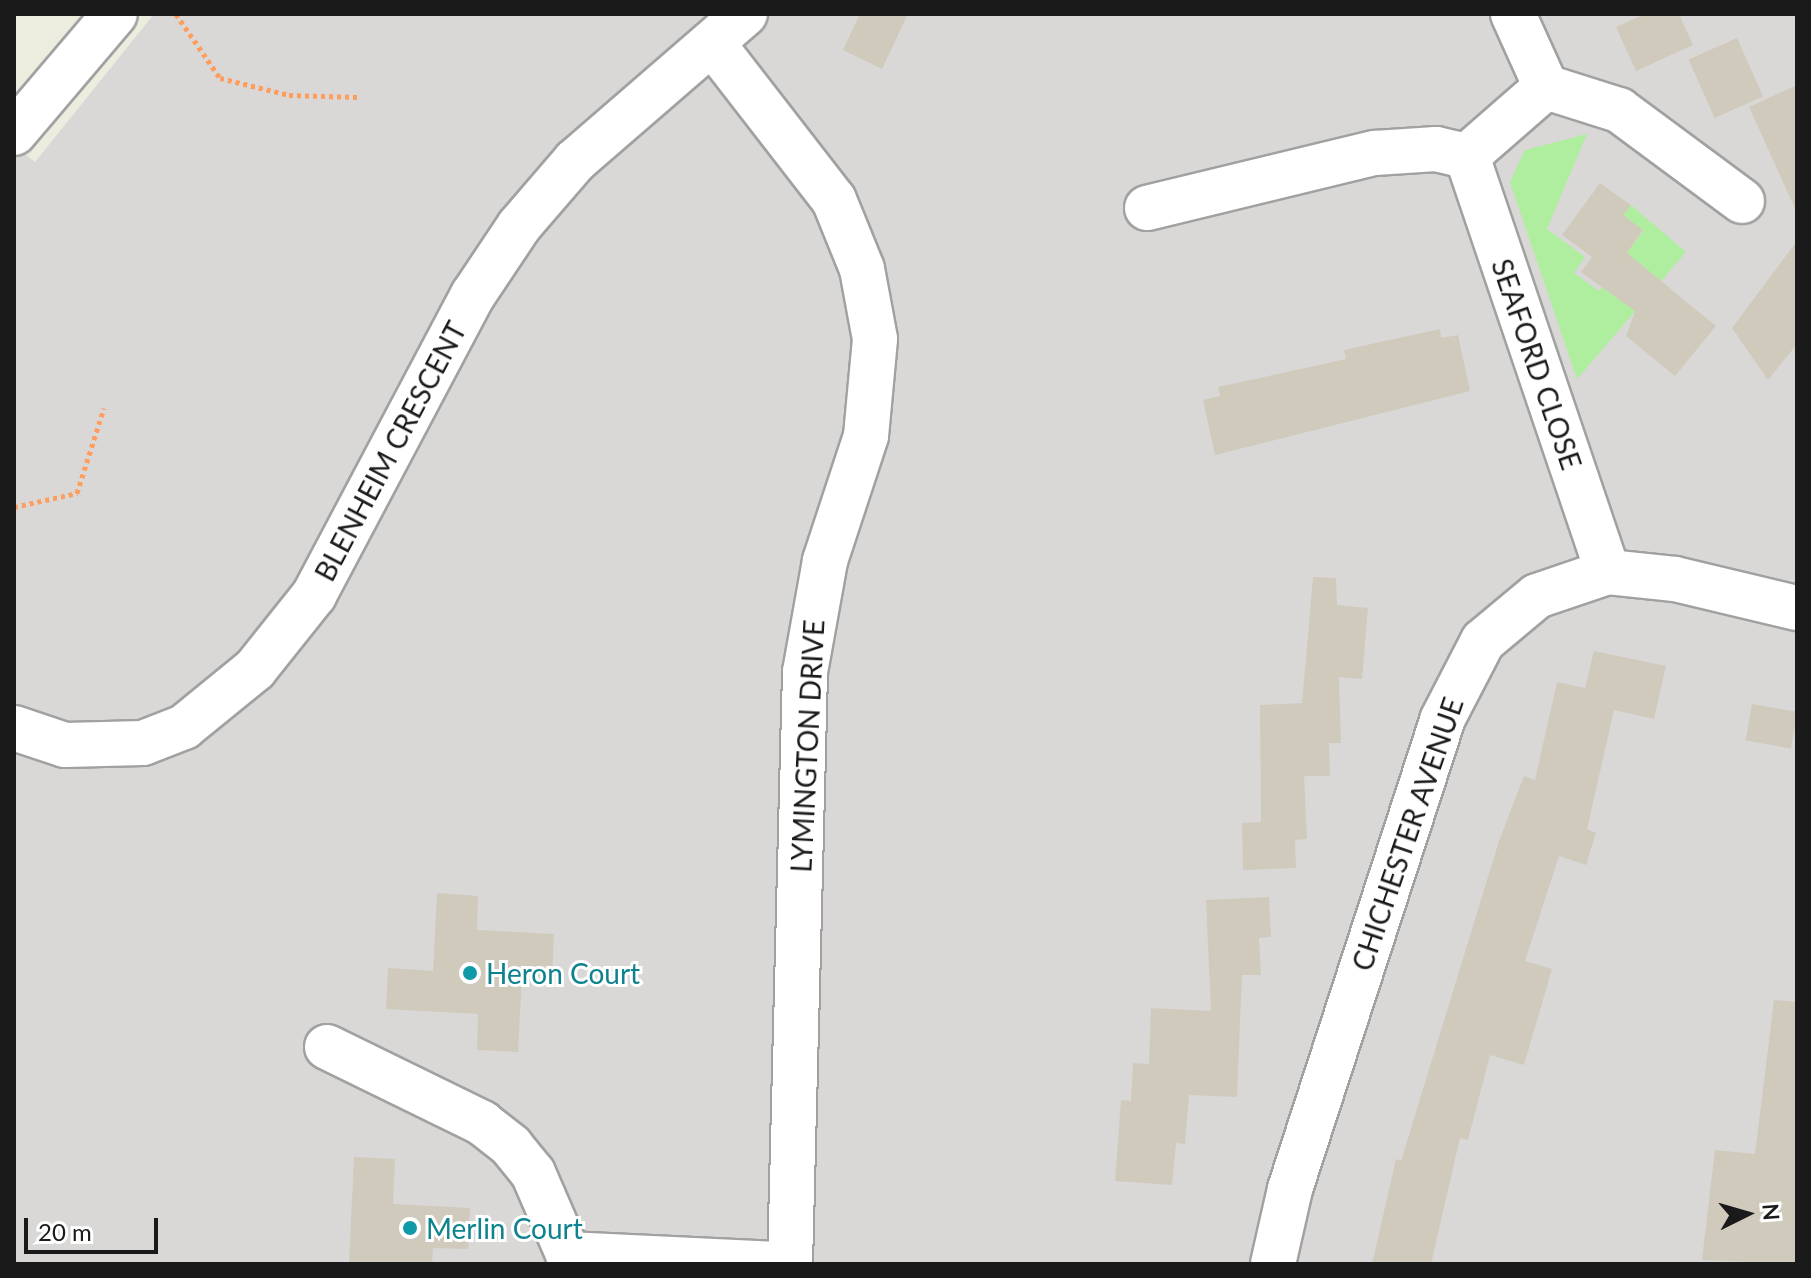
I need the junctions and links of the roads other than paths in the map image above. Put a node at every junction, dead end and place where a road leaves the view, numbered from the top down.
1 (115, 14) edge
2 (745, 14) edge
3 (1513, 14) edge
4 (713, 44) junction
5 (1546, 87) junction
6 (14, 133) edge
7 (1467, 156) junction
8 (1742, 201) dead end
9 (1147, 208) dead end
10 (1608, 572) junction
11 (1797, 608) edge
12 (14, 728) edge
13 (327, 1047) dead end
14 (565, 1259) edge
15 (782, 1264) edge
16 (790, 1264) edge
17 (1273, 1264) edge

1 - 6 street
2 - 4 street, BLENHEIM CRESCENT
3 - 5 street
4 - 12 street, BLENHEIM CRESCENT
4 - 16 street, LYMINGTON DRIVE
5 - 7 street
5 - 8 street
7 - 9 street
7 - 10 street, SEAFORD CLOSE
10 - 11 street, CHICHESTER AVENUE
10 - 17 street, CHICHESTER AVENUE
13 - 14 street
14 - 15 street

